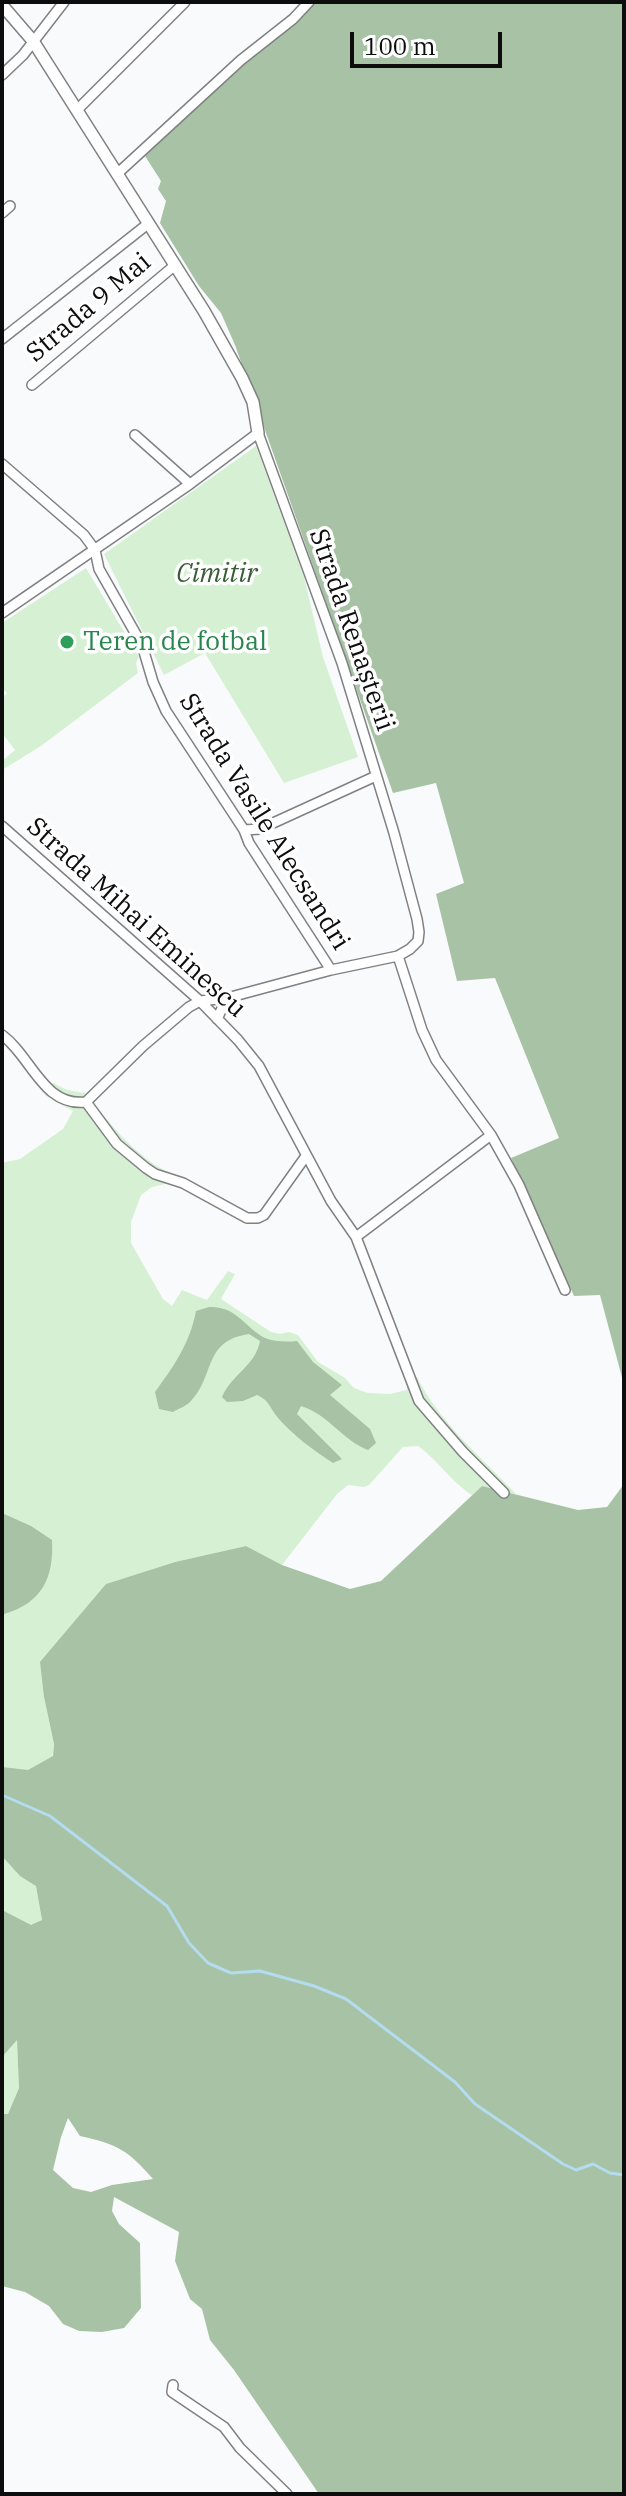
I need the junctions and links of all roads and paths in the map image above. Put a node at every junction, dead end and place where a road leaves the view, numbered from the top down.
1 (64, 2) edge
2 (185, 2) edge
3 (309, 2) edge
4 (2, 5) edge
5 (33, 41) junction
6 (2, 75) edge
7 (78, 109) junction
8 (118, 173) junction
9 (149, 223) junction
10 (174, 266) junction
11 (2, 339) edge
12 (32, 385) dead end
13 (258, 433) junction
14 (135, 435) dead end
15 (2, 464) edge
16 (190, 484) junction
17 (95, 550) junction
18 (2, 613) edge
19 (376, 776) junction
20 (2, 826) edge
21 (244, 830) junction
22 (398, 956) junction
23 (331, 970) junction
24 (227, 998) junction
25 (200, 1001) junction
26 (217, 1019) junction
27 (2, 1035) edge
28 (86, 1102) junction
29 (491, 1135) junction
30 (306, 1156) junction
31 (356, 1237) junction
32 (565, 1290) dead end
33 (504, 1493) dead end
34 (173, 2385) dead end
35 (287, 2494) edge

1 - 5 street
2 - 7 street
3 - 8 street
4 - 5 street, Strada Renașterii
5 - 6 street
5 - 7 street, Strada Renașterii
7 - 8 street, Strada Renașterii
8 - 9 street, Strada Renașterii
9 - 10 street, Strada Renașterii
9 - 11 street
10 - 12 street, Strada 9 Mai
10 - 13 street, Strada Renașterii
13 - 16 street
13 - 19 street, Strada Renașterii
14 - 16 street
15 - 17 street, Strada Vasile Alecsandri
16 - 17 street
17 - 18 street
17 - 21 street, Strada Vasile Alecsandri
19 - 21 street
19 - 22 street, Strada Renașterii
20 - 25 street, Strada Mihai Eminescu
21 - 23 street, Strada Vasile Alecsandri
22 - 23 street
22 - 29 street
23 - 24 street
24 - 25 street
24 - 26 street
25 - 26 street, Strada Mihai Eminescu
25 - 28 street
26 - 30 street, Strada Mihai Eminescu
27 - 28 street
28 - 30 street
29 - 31 street
29 - 32 street
30 - 31 street, Strada Mihai Eminescu
31 - 33 street, Strada Mihai Eminescu
34 - 35 street

